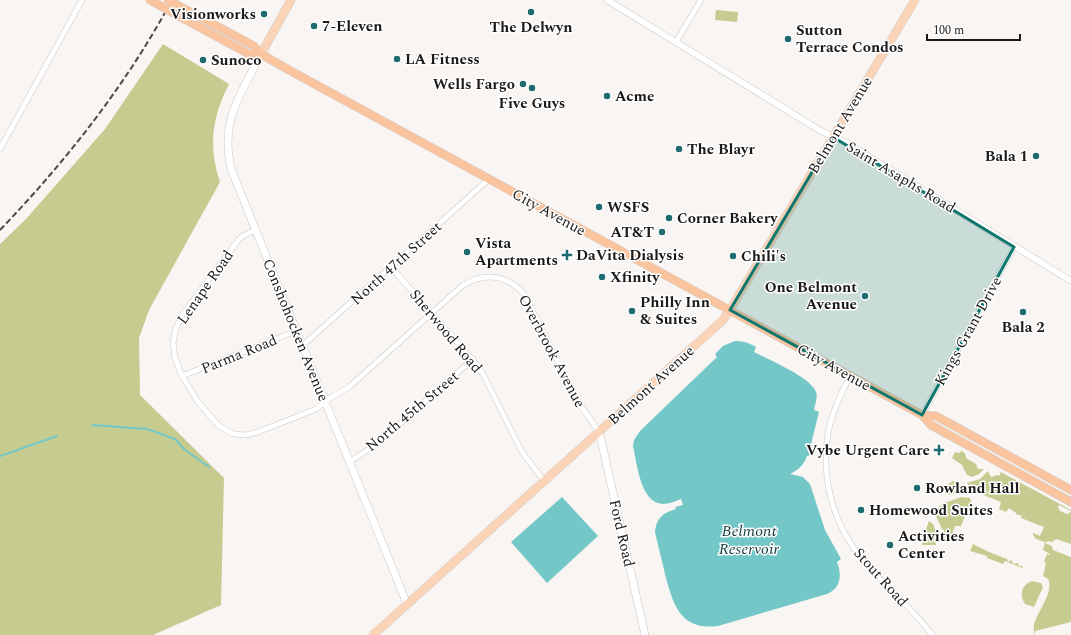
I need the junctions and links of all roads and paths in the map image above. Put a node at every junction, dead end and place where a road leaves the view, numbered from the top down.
1 (82, 0) edge
2 (150, 0) edge
3 (168, 0) edge
4 (291, 0) edge
5 (607, 0) edge
6 (701, 0) edge
7 (913, 1) edge
8 (179, 11) junction
9 (676, 42) junction
10 (262, 54) junction
11 (833, 137) junction
12 (0, 149) edge
13 (488, 179) junction
14 (255, 230) junction
15 (1014, 247) junction
16 (391, 267) junction
17 (498, 278) joint
18 (1071, 281) edge
19 (730, 310) junction
20 (432, 313) junction
21 (296, 331) junction
22 (302, 346) junction
23 (473, 359) junction
24 (182, 376) junction
25 (850, 376) junction
26 (325, 402) junction
27 (922, 414) junction
28 (599, 432) junction
29 (1003, 453) junction
30 (992, 458) junction
31 (349, 462) junction
32 (544, 481) junction
33 (1071, 490) edge
34 (1071, 502) edge
35 (407, 604) junction
36 (373, 635) edge
37 (645, 635) edge
38 (932, 635) edge

1 - 12 street
2 - 8 highway, City Avenue, bridge
3 - 8 highway, City Avenue, bridge
4 - 10 main road
5 - 9 street, Saint Asaphs Road
6 - 9 street
7 - 11 main road, Belmont Avenue
8 - 10 highway, City Avenue
9 - 11 street, Saint Asaphs Road
10 - 13 highway, City Avenue
10 - 14 main road, Conshohocken Avenue
11 - 15 street, Saint Asaphs Road
11 - 19 main road, Belmont Avenue
13 - 16 street, North 47th Street
13 - 19 highway, City Avenue
14 - 21 main road, Conshohocken Avenue
14 - 24 street, Lenape Road
15 - 18 street, Saint Asaphs Road
15 - 27 street, Kings Grant Drive
16 - 20 street, Sherwood Road
16 - 22 street, North 47th Street
17 - 20 street, Lenape Road
17 - 28 street, Overbrook Avenue
19 - 25 highway, City Avenue
19 - 28 main road, Belmont Avenue
20 - 23 street, Sherwood Road
20 - 26 street, Lenape Road
21 - 22 main road, Conshohocken Avenue
21 - 24 street, Parma Road
22 - 26 main road, Conshohocken Avenue
23 - 31 street, North 45th Street
23 - 32 street, Sherwood Road
24 - 26 street, Lenape Road
25 - 27 highway, City Avenue
25 - 38 street, Stout Road
26 - 31 main road, Conshohocken Avenue
27 - 29 highway, City Avenue
27 - 30 highway, City Avenue
28 - 32 main road, Belmont Avenue
28 - 37 main road, Ford Road
29 - 30 highway
29 - 33 highway, City Avenue
30 - 34 highway, City Avenue
31 - 35 main road, Conshohocken Avenue
32 - 35 main road, Belmont Avenue
35 - 36 main road, Belmont Avenue

